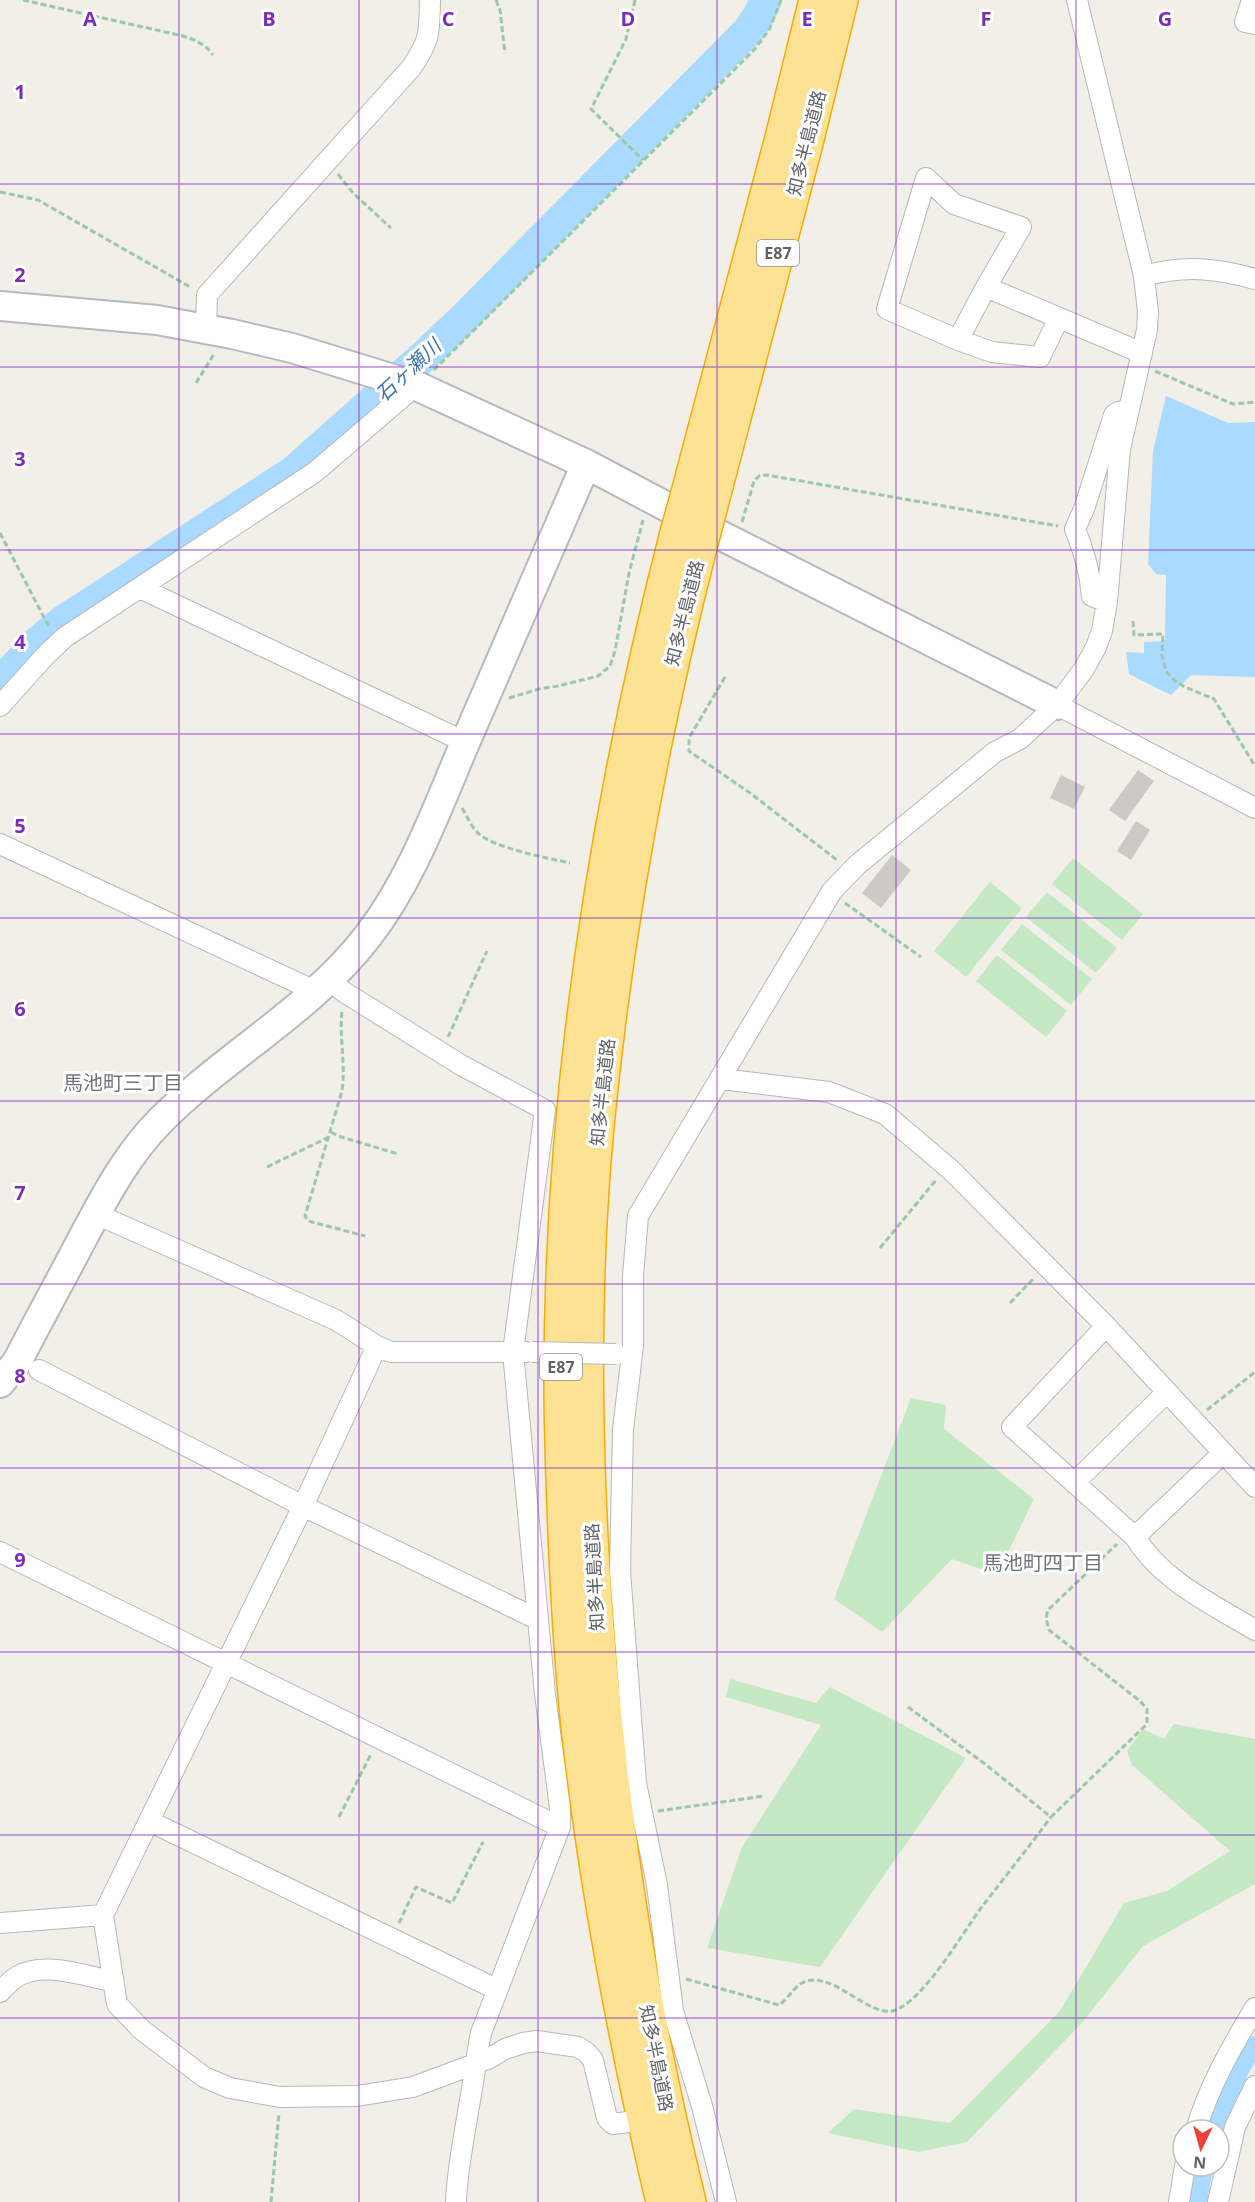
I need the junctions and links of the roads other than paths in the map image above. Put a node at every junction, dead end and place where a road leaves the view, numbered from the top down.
1 (430, 0) edge
2 (816, 0) edge
3 (841, 0) edge
4 (1077, 0) edge
5 (1252, 0) edge
6 (1255, 24) edge
7 (1144, 276) junction
8 (1255, 279) edge
9 (986, 287) junction
10 (0, 306) edge
11 (1059, 318) junction
12 (214, 331) junction
13 (958, 340) junction
14 (1141, 358) junction
15 (415, 386) junction
16 (1127, 411) junction
17 (586, 464) junction
18 (699, 501) junction
19 (689, 540) junction
20 (140, 588) junction
21 (1107, 602) junction
22 (1058, 705) junction
23 (0, 706) edge
24 (465, 742) junction
25 (1255, 808) edge
26 (0, 844) edge
27 (329, 987) junction
28 (722, 1079) junction
29 (96, 1214) junction
30 (1106, 1326) junction
31 (377, 1346) junction
32 (624, 1350) junction
33 (522, 1352) junction
34 (39, 1370) dead end
35 (0, 1383) edge
36 (1167, 1392) junction
37 (1223, 1453) junction
38 (1074, 1483) junction
39 (1255, 1487) edge
40 (303, 1506) junction
41 (1132, 1534) junction
42 (0, 1552) edge
43 (537, 1619) junction
44 (1255, 1630) edge
45 (226, 1664) junction
46 (149, 1821) junction
47 (560, 1827) junction
48 (103, 1915) junction
49 (0, 1923) edge
50 (112, 1981) junction
51 (496, 1989) junction
52 (0, 1992) edge
53 (1255, 2008) edge
54 (474, 2064) junction
55 (1255, 2086) edge
56 (1200, 2118) edge
57 (628, 2122) dead end
58 (1183, 2178) edge
59 (456, 2202) edge
60 (663, 2202) edge
61 (689, 2202) edge
62 (726, 2202) edge
63 (1179, 2202) edge
64 (1218, 2202) edge

1 - 12 street
2 - 18 highway, 知多半島道路 / E87
3 - 18 highway, 知多半島道路 / E87
4 - 7 street
5 - 6 street
7 - 8 street
7 - 14 street
9 - 11 street
9 - 13 street
9 - 13 street
10 - 12 street
11 - 13 street
11 - 14 street
12 - 15 street
14 - 16 street
15 - 17 street
15 - 20 street
16 - 21 street
16 - 21 street
17 - 22 street
17 - 24 street
18 - 19 highway, 知多半島道路 / E87, bridge
19 - 60 highway, 知多半島道路 / E87
19 - 61 highway, 知多半島道路 / E87
20 - 23 street
20 - 24 street
21 - 22 street
22 - 25 street
22 - 28 street
24 - 27 street
26 - 27 street
27 - 29 street
27 - 33 street
28 - 30 street
28 - 32 street
29 - 31 street
29 - 35 street
30 - 36 street
30 - 38 street
31 - 33 street
31 - 40 street
32 - 33 street, bridge
32 - 62 street
33 - 43 street
34 - 40 street
36 - 37 street
36 - 38 street
37 - 39 street
37 - 41 street
38 - 41 street
40 - 43 street
40 - 45 street
41 - 44 street
42 - 45 street
43 - 47 street
45 - 46 street
45 - 47 street
46 - 48 street
46 - 51 street
47 - 51 street
48 - 49 street
48 - 50 street
50 - 52 street
50 - 54 street
51 - 54 street
53 - 56 street
54 - 57 street
54 - 59 street
55 - 64 street
58 - 63 street

